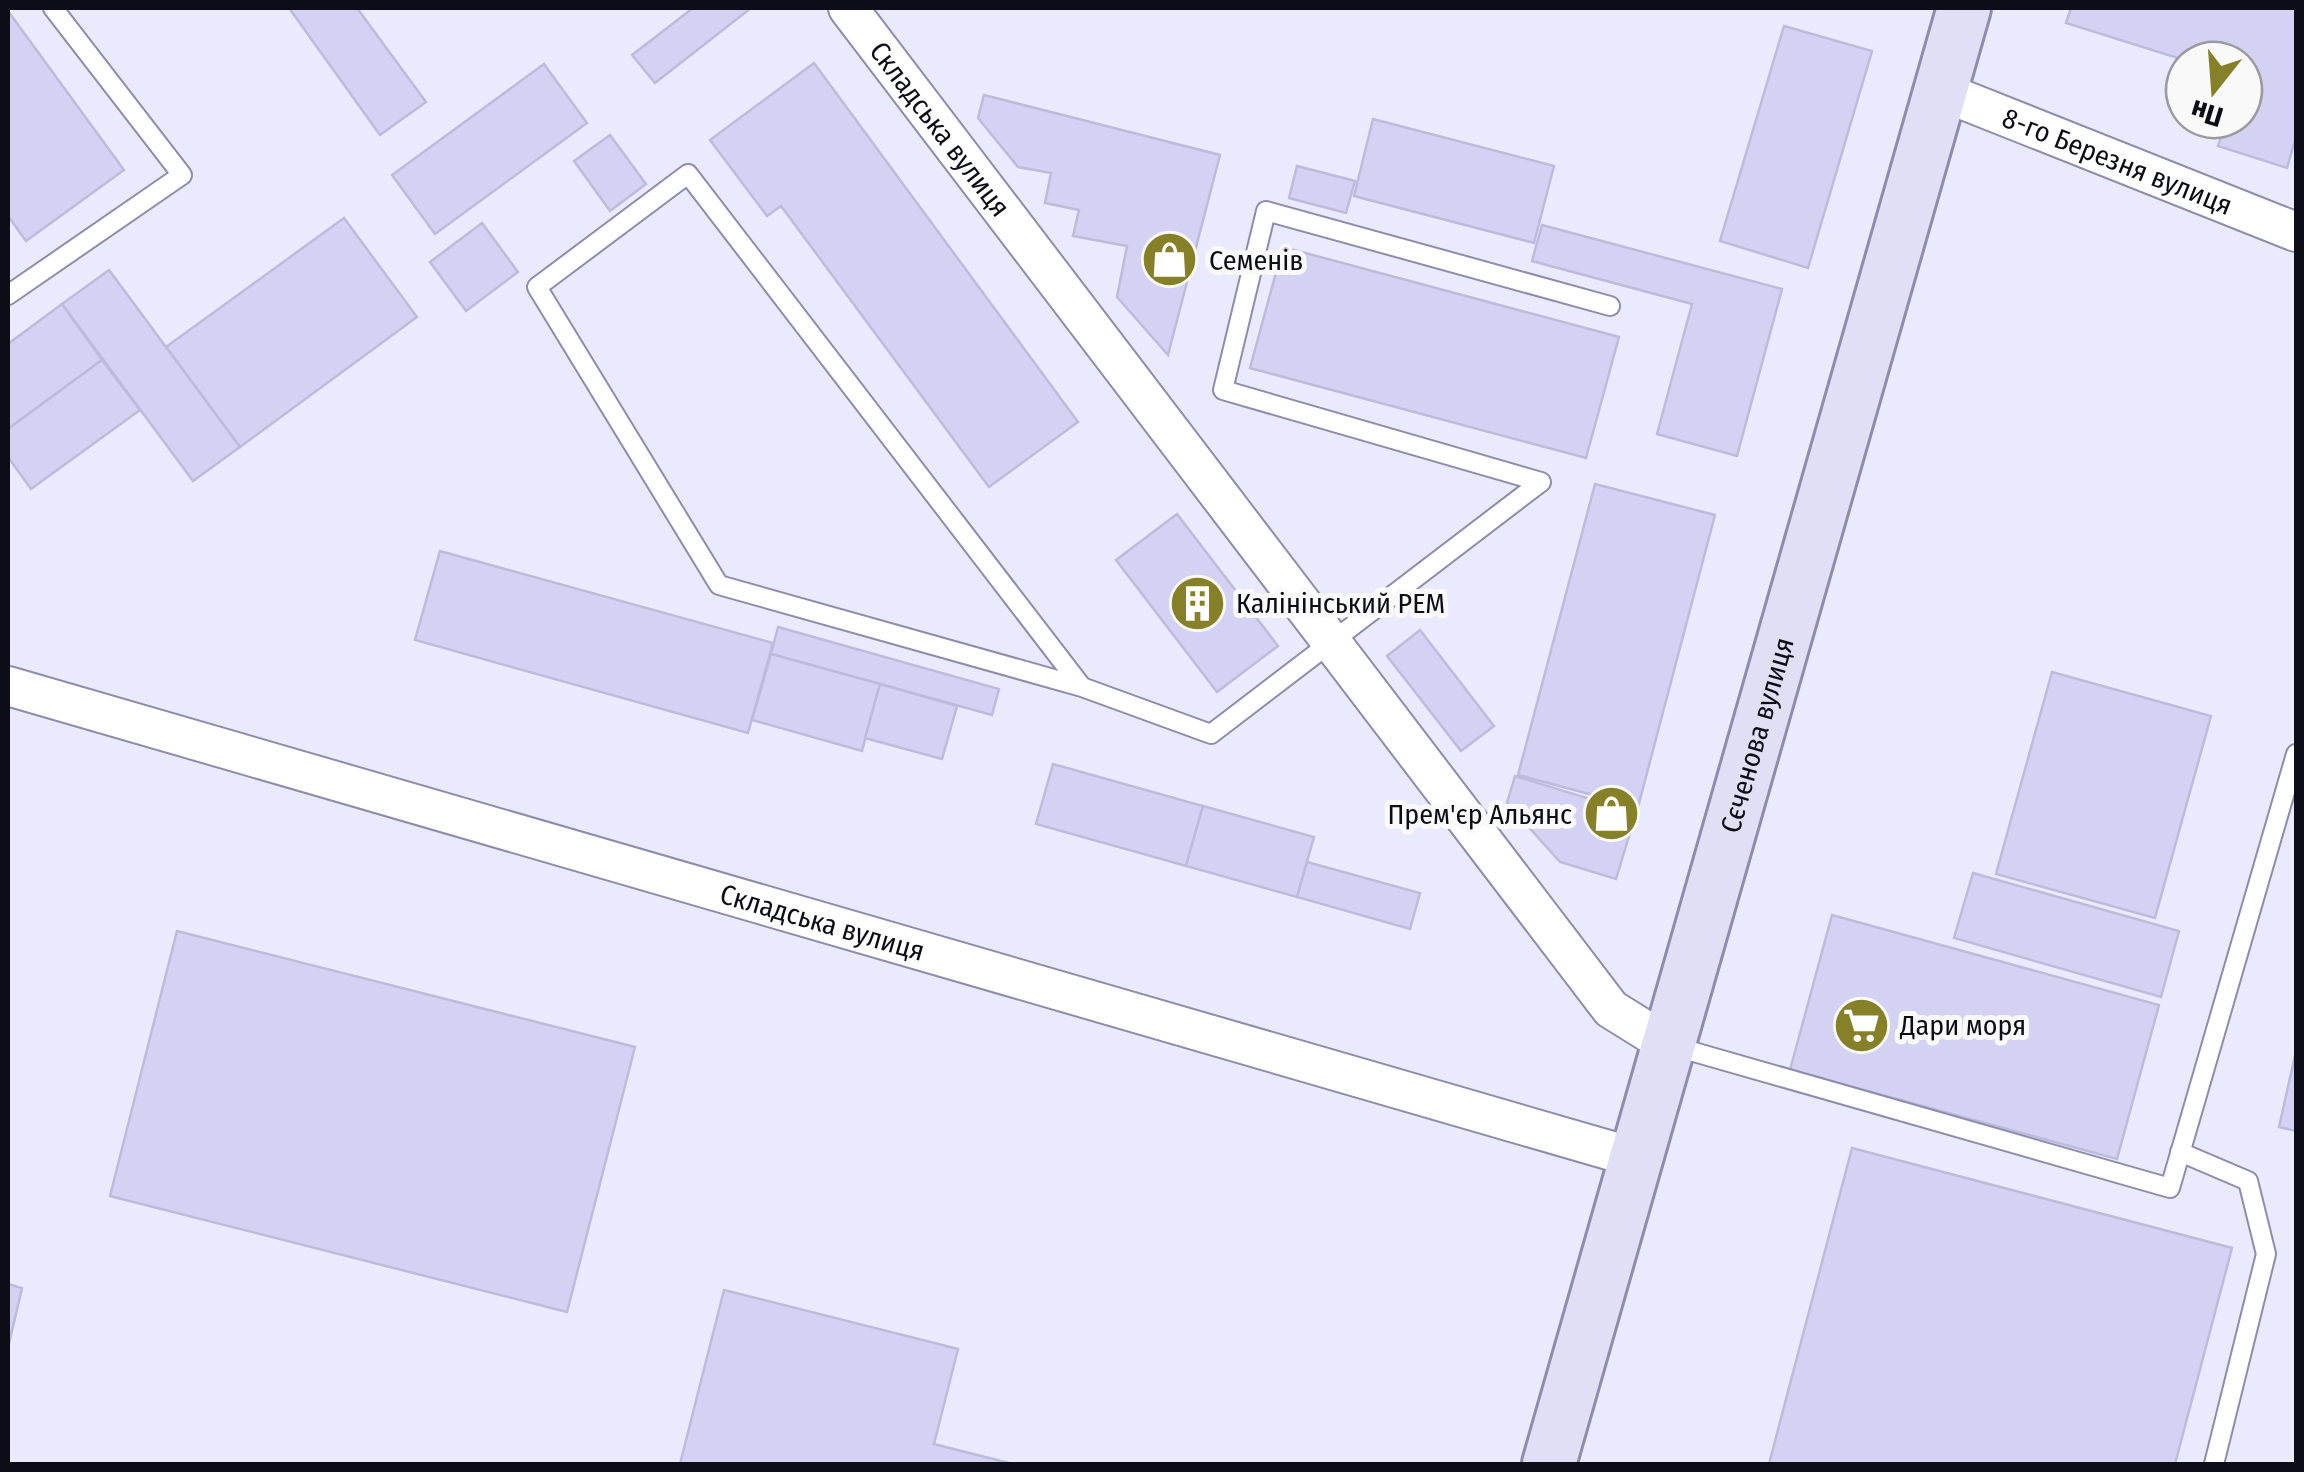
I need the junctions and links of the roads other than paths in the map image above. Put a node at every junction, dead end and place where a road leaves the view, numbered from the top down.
1 (52, 8) edge
2 (848, 8) edge
3 (1964, 8) edge
4 (1940, 91) junction
5 (2296, 232) edge
6 (10, 289) edge
7 (1610, 306) dead end
8 (1332, 644) junction
9 (8, 686) edge
10 (1082, 687) junction
11 (2296, 754) edge
12 (1669, 1045) junction
13 (2180, 1152) junction
14 (1636, 1158) junction
15 (1549, 1464) edge
16 (2214, 1464) edge

1 - 6 lane
2 - 8 street, Складська вулиця
3 - 4 street, Сєченова вулиця
4 - 5 street, 8-го Березня вулиця
4 - 12 street, Сєченова вулиця
7 - 8 lane
8 - 10 lane
8 - 12 street, Складська вулиця
9 - 14 street, Складська вулиця
10 - 10 lane
11 - 13 lane
12 - 13 lane
12 - 14 street, Сєченова вулиця
13 - 16 lane
14 - 15 street, Сєченова вулиця

